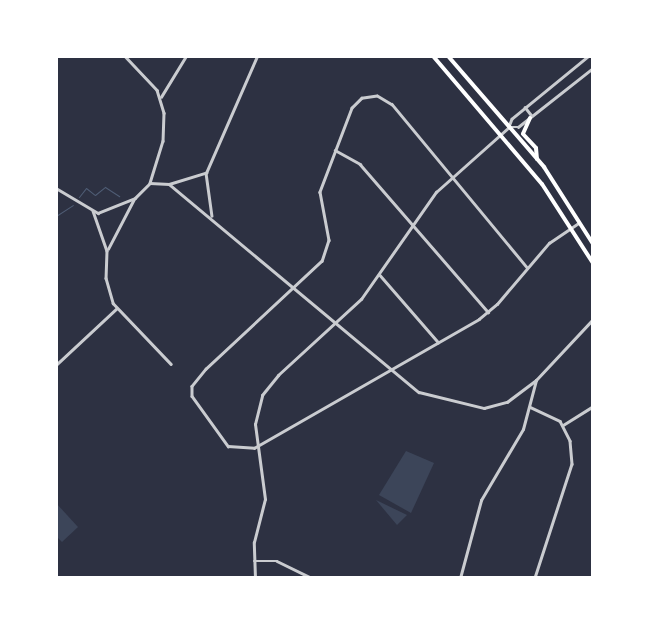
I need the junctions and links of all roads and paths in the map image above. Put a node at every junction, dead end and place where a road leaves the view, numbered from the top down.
1 (125, 56) edge
2 (186, 56) edge
3 (257, 56) edge
4 (433, 56) edge
5 (448, 56) edge
6 (589, 56) edge
7 (593, 68) edge
8 (160, 98) junction
9 (525, 108) junction
10 (531, 117) junction
11 (509, 127) junction
12 (500, 135) junction
13 (335, 150) junction
14 (537, 159) junction
15 (206, 173) junction
16 (454, 175) junction
17 (150, 183) junction
18 (169, 184) junction
19 (56, 188) edge
20 (135, 198) junction
21 (93, 211) junction
22 (212, 216) junction
23 (580, 222) junction
24 (412, 223) junction
25 (572, 227) junction
26 (593, 244) edge
27 (107, 251) junction
28 (593, 263) edge
29 (527, 268) junction
30 (380, 275) junction
31 (295, 288) junction
32 (116, 309) junction
33 (488, 312) junction
34 (593, 319) edge
35 (335, 323) junction
36 (438, 342) junction
37 (171, 364) dead end
38 (56, 365) edge
39 (390, 370) junction
40 (536, 380) junction
41 (593, 406) edge
42 (530, 407) junction
43 (563, 425) junction
44 (259, 445) junction
45 (254, 561) junction
46 (255, 578) edge
47 (312, 578) edge
48 (460, 578) edge
49 (535, 578) edge

1 - 8 street
2 - 8 street
3 - 15 street
4 - 12 main road
5 - 11 main road
6 - 9 street
7 - 10 street
8 - 17 street
9 - 10 street
9 - 11 street
10 - 11 street
10 - 14 main road
11 - 12 street
11 - 14 main road
12 - 16 street
12 - 25 main road
13 - 16 street
13 - 24 street
13 - 31 street
14 - 23 main road
15 - 18 street
15 - 22 street
16 - 24 street
16 - 29 street
17 - 18 street
17 - 20 street
18 - 22 street
19 - 21 street
20 - 21 street
20 - 27 street
21 - 27 street
22 - 31 street
23 - 25 street
23 - 26 main road
24 - 30 street
24 - 33 street
25 - 28 main road
25 - 29 street
27 - 32 street
29 - 33 street
30 - 35 street
30 - 36 street
31 - 35 street
31 - 44 street
32 - 37 street
32 - 38 street
33 - 36 street
34 - 40 street
35 - 39 street
35 - 44 street
36 - 39 street
39 - 40 street
39 - 44 street
40 - 42 street
41 - 43 street
42 - 43 street
42 - 48 street
43 - 49 street
44 - 45 street
45 - 46 street
45 - 47 street

